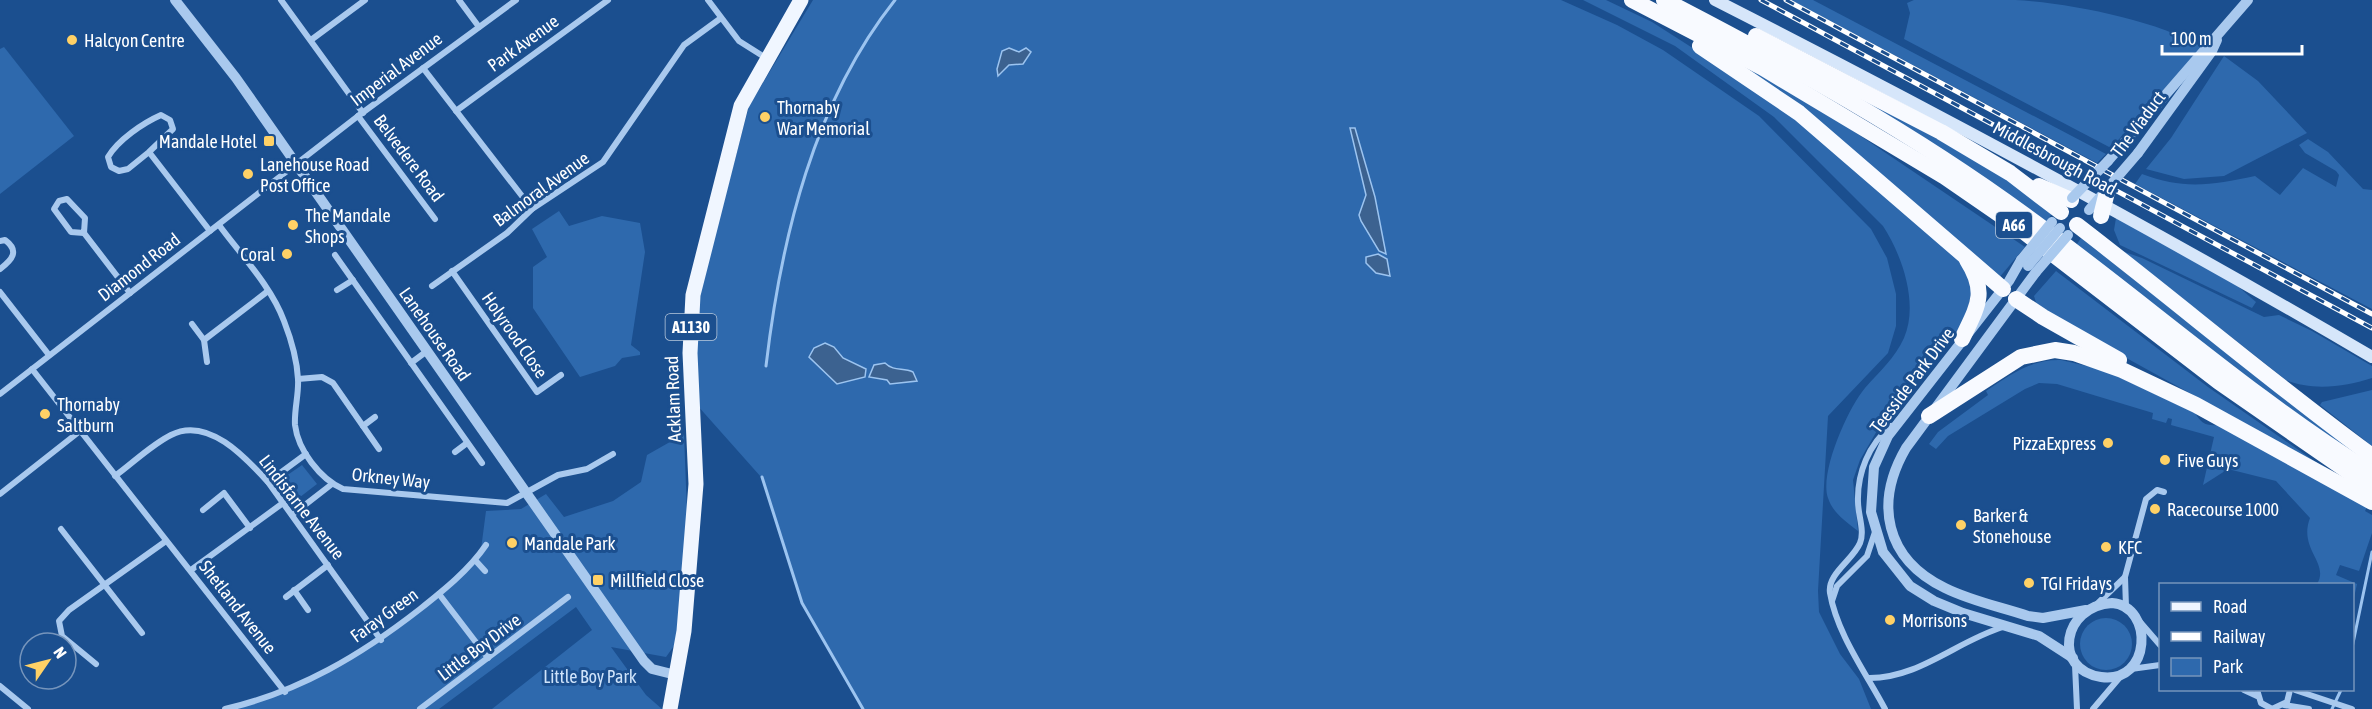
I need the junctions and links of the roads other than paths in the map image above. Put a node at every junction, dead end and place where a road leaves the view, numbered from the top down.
1 (175, 0) edge
2 (281, 0) edge
3 (365, 0) edge
4 (459, 0) edge
5 (516, 0) edge
6 (608, 0) edge
7 (708, 0) edge
8 (801, 0) edge
9 (1624, 0) edge
10 (1632, 0) edge
11 (1664, 0) edge
12 (1670, 0) edge
13 (1715, 0) edge
14 (2248, 0) edge
15 (721, 18) junction
16 (479, 27) junction
17 (2218, 37) junction
18 (311, 40) junction
19 (766, 58) junction
20 (423, 68) junction
21 (456, 111) junction
22 (360, 114) junction
23 (149, 152) junction
24 (296, 164) junction
25 (2107, 192) joint
26 (532, 209) junction
27 (2095, 213) junction
28 (2066, 217) junction
29 (435, 219) dead end
30 (219, 225) junction
31 (210, 231) junction
32 (84, 233) junction
33 (0, 241) edge
34 (2108, 249) junction
35 (1963, 254) junction
36 (335, 255) dead end
37 (2029, 266) junction
38 (0, 269) edge
39 (452, 271) junction
40 (353, 280) junction
41 (432, 286) dead end
42 (337, 290) dead end
43 (2010, 290) junction
44 (268, 291) junction
45 (0, 292) edge
46 (130, 293) junction
47 (192, 324) dead end
48 (1962, 339) junction
49 (204, 340) junction
50 (427, 351) junction
51 (49, 356) junction
52 (2372, 357) edge
53 (207, 362) dead end
54 (411, 363) junction
55 (32, 369) junction
56 (561, 375) dead end
57 (298, 379) junction
58 (2163, 388) junction
59 (0, 394) edge
60 (375, 417) dead end
61 (1929, 417) junction
62 (1898, 420) junction
63 (363, 426) junction
64 (80, 431) junction
65 (467, 443) junction
66 (379, 449) dead end
67 (455, 452) dead end
68 (306, 454) junction
69 (613, 454) dead end
70 (2372, 456) edge
71 (482, 463) dead end
72 (2372, 473) edge
73 (115, 476) junction
74 (268, 482) junction
75 (332, 484) junction
76 (2372, 488) edge
77 (2164, 492) dead end
78 (0, 494) edge
79 (525, 494) junction
80 (2372, 502) edge
81 (283, 503) junction
82 (203, 510) dead end
83 (292, 515) junction
84 (249, 528) junction
85 (61, 529) dead end
86 (1875, 532) junction
87 (166, 541) junction
88 (486, 545) dead end
89 (475, 560) junction
90 (328, 565) junction
91 (190, 570) junction
92 (485, 571) dead end
93 (2124, 577) junction
94 (106, 585) junction
95 (294, 590) junction
96 (439, 594) junction
97 (286, 597) dead end
98 (568, 597) dead end
99 (549, 600) dead end
100 (1832, 601) junction
101 (554, 607) junction
102 (2091, 607) junction
103 (308, 610) dead end
104 (2130, 610) junction
105 (2004, 626) junction
106 (142, 633) dead end
107 (381, 640) junction
108 (2159, 644) edge
109 (489, 658) junction
110 (2074, 659) junction
111 (96, 664) dead end
112 (2159, 665) edge
113 (2131, 669) junction
114 (676, 675) junction
115 (2121, 675) junction
116 (1868, 678) junction
117 (0, 686) edge
118 (2290, 691) edge
119 (2297, 691) edge
120 (285, 692) junction
121 (2257, 693) edge
122 (2284, 705) junction
123 (2306, 708) edge
124 (27, 709) edge
125 (226, 709) edge
126 (420, 709) edge
127 (670, 709) edge
128 (1885, 709) edge
129 (2077, 709) edge
130 (2093, 709) edge
131 (2268, 709) edge
132 (2352, 709) edge

1 - 24 street, Lanehouse Road
2 - 18 street, Belvedere Road
3 - 18 street
4 - 16 street
5 - 16 street, Imperial Avenue
6 - 21 street, Park Avenue
7 - 15 street
8 - 19 main road, Acklam Road / A1130
9 - 35 highway
10 - 76 highway, A66
11 - 72 highway, A66
12 - 28 highway
13 - 52 main road, Middlesbrough Road
14 - 17 street, The Viaduct
15 - 19 street
15 - 26 street, Balmoral Avenue
16 - 20 street, Imperial Avenue
17 - 25 street, The Viaduct, bridge
17 - 28 street, The Viaduct, bridge
18 - 22 street, Belvedere Road
19 - 114 main road, Acklam Road / A1130
20 - 21 street
20 - 22 street, Imperial Avenue
21 - 26 street
22 - 24 street, Imperial Avenue
22 - 29 street, Belvedere Road
23 - 23 street
23 - 31 street
24 - 30 street, Diamond Road
24 - 50 street, Lanehouse Road
25 - 27 highway, bridge
26 - 39 street, Balmoral Avenue
27 - 28 street
27 - 34 highway
28 - 34 highway
28 - 37 street, bridge
30 - 31 street, Diamond Road
30 - 44 street, Orkney Way
31 - 46 street, Diamond Road
32 - 32 street
32 - 46 street
33 - 38 street
34 - 70 highway
35 - 43 highway
35 - 48 highway
36 - 40 street
37 - 43 street
37 - 43 street, Teesside Park Drive
39 - 41 street, Balmoral Avenue
39 - 56 street, Holyrood Close
40 - 42 street
40 - 54 street
43 - 48 street, Teesside Park Drive
43 - 58 highway
43 - 61 street, Teesside Park Drive
44 - 49 street
44 - 57 street, Orkney Way
45 - 51 street
46 - 51 street, Diamond Road
47 - 49 street
48 - 62 street, Teesside Park Drive
49 - 53 street
50 - 54 street
50 - 79 street, Lanehouse Road
51 - 55 street, Diamond Road
54 - 65 street
55 - 59 street, Diamond Road
55 - 64 street, Shetland Avenue
57 - 63 street
57 - 68 street, Orkney Way
58 - 61 highway
58 - 80 highway
60 - 63 street
61 - 102 street, Teesside Park Drive
62 - 86 street, Teesside Park Drive
62 - 100 street
63 - 66 street
64 - 73 street, Shetland Avenue
64 - 78 street
65 - 67 street
65 - 71 street
68 - 74 street
68 - 75 street, Orkney Way
69 - 79 street
73 - 74 street, Lindisfarne Avenue
73 - 87 street, Shetland Avenue
74 - 81 street, Lindisfarne Avenue
75 - 79 street, Orkney Way
75 - 83 street
77 - 93 street
79 - 114 street, Lanehouse Road
81 - 83 street, Lindisfarne Avenue
81 - 84 street
82 - 84 street
83 - 90 street, Lindisfarne Avenue
84 - 91 street
85 - 94 street
86 - 100 street
86 - 105 street, Teesside Park Drive
87 - 91 street, Shetland Avenue
87 - 94 street
88 - 89 street, Faray Green
89 - 92 street
89 - 96 street, Faray Green
90 - 95 street
90 - 107 street, Lindisfarne Avenue
91 - 120 street, Shetland Avenue
93 - 102 street
93 - 104 street
94 - 106 street
94 - 111 street
95 - 97 street
95 - 103 street
96 - 107 street, Faray Green
96 - 109 street
98 - 101 street, Little Boy Drive
99 - 101 street
100 - 116 street
101 - 109 street, Little Boy Drive
102 - 104 street
102 - 110 street
104 - 108 street
104 - 113 street
105 - 110 street, Teesside Park Drive
105 - 116 street
107 - 120 street, Faray Green
109 - 126 street, Little Boy Drive
110 - 115 street
110 - 129 street
112 - 113 street
113 - 115 street
114 - 127 main road, Acklam Road / A1130
115 - 130 street
116 - 128 street
117 - 124 street
118 - 122 street
119 - 132 street
120 - 125 street, Faray Green
121 - 131 street
122 - 123 street
122 - 131 street

